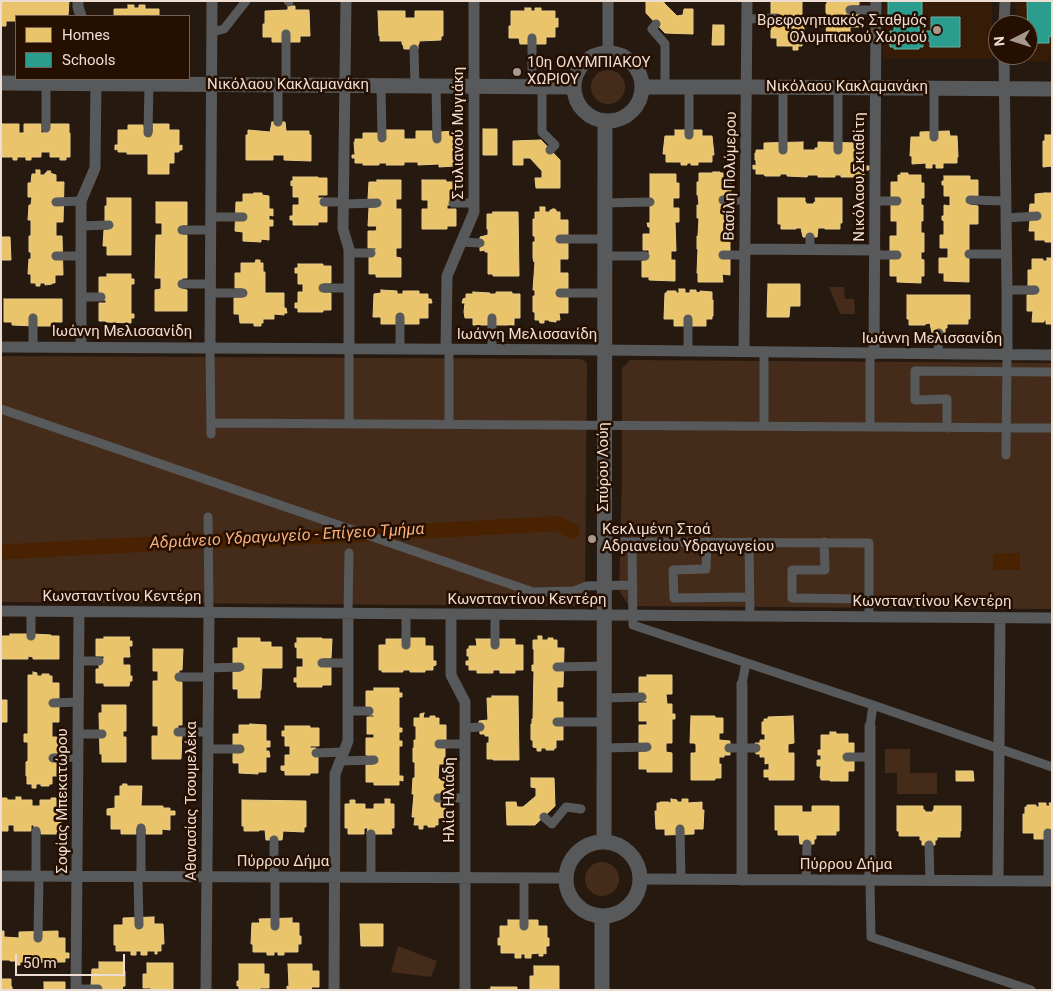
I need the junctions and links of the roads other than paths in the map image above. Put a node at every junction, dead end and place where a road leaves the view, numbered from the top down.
1 (78, 1) edge
2 (212, 1) edge
3 (246, 1) edge
4 (346, 1) edge
5 (474, 1) edge
6 (608, 1) edge
7 (747, 1) edge
8 (1004, 1) edge
9 (876, 5) edge
10 (850, 10) dead end
11 (81, 15) edge
12 (1004, 15) edge
13 (777, 18) dead end
14 (747, 19) junction
15 (656, 24) dead end
16 (212, 32) junction
17 (286, 34) dead end
18 (532, 38) dead end
19 (414, 49) dead end
20 (608, 53) junction
21 (1004, 65) edge
22 (96, 81) edge
23 (42, 82) edge
24 (141, 82) edge
25 (1, 83) edge
26 (211, 84) junction
27 (282, 84) junction
28 (345, 85) junction
29 (381, 85) junction
30 (415, 85) junction
31 (436, 86) junction
32 (474, 86) junction
33 (537, 86) junction
34 (690, 86) junction
35 (747, 86) junction
36 (574, 87) junction
37 (642, 87) junction
38 (666, 87) junction
39 (783, 87) junction
40 (838, 87) junction
41 (876, 88) junction
42 (934, 88) junction
43 (1004, 88) junction
44 (1052, 88) edge
45 (605, 121) junction
46 (278, 122) dead end
47 (46, 128) dead end
48 (148, 133) dead end
49 (689, 135) dead end
50 (934, 137) dead end
51 (382, 138) dead end
52 (437, 139) dead end
53 (550, 150) dead end
54 (783, 150) dead end
55 (838, 150) dead end
56 (723, 200) dead end
57 (745, 200) junction
58 (970, 200) dead end
59 (81, 201) junction
60 (875, 201) junction
61 (897, 201) dead end
62 (1006, 201) junction
63 (56, 202) dead end
64 (324, 202) dead end
65 (650, 202) dead end
66 (344, 203) junction
67 (377, 203) dead end
68 (452, 203) dead end
69 (474, 203) junction
70 (605, 203) junction
71 (1037, 216) dead end
72 (211, 217) junction
73 (243, 217) dead end
74 (1006, 218) junction
75 (109, 225) dead end
76 (81, 226) junction
77 (182, 230) dead end
78 (211, 230) junction
79 (810, 236) dead end
80 (605, 239) junction
81 (560, 240) dead end
82 (461, 242) junction
83 (480, 243) dead end
84 (810, 250) junction
85 (745, 252) junction
86 (350, 253) junction
87 (371, 253) dead end
88 (875, 253) junction
89 (969, 254) dead end
90 (1007, 254) junction
91 (723, 255) dead end
92 (56, 256) dead end
93 (81, 256) junction
94 (604, 256) junction
95 (645, 256) dead end
96 (897, 256) dead end
97 (182, 284) dead end
98 (323, 288) dead end
99 (349, 288) junction
100 (210, 289) junction
101 (1007, 290) junction
102 (1035, 290) dead end
103 (243, 293) dead end
104 (560, 293) dead end
105 (604, 293) junction
106 (81, 297) junction
107 (101, 297) dead end
108 (400, 317) dead end
109 (33, 318) dead end
110 (492, 318) dead end
111 (688, 319) dead end
112 (939, 333) dead end
113 (1, 347) edge
114 (33, 347) junction
115 (81, 347) junction
116 (210, 348) junction
117 (349, 349) junction
118 (400, 349) junction
119 (448, 349) junction
120 (492, 350) junction
121 (604, 350) junction
122 (688, 352) junction
123 (744, 352) junction
124 (764, 352) junction
125 (872, 354) junction
126 (938, 354) junction
127 (1007, 355) junction
128 (1052, 355) edge
129 (1006, 372) junction
130 (1052, 372) edge
131 (1, 409) edge
132 (211, 423) junction
133 (349, 423) junction
134 (449, 424) junction
135 (604, 426) junction
136 (764, 426) junction
137 (870, 427) junction
138 (947, 428) junction
139 (1006, 428) junction
140 (1052, 428) edge
141 (211, 434) dead end
142 (1006, 455) dead end
143 (208, 518) dead end
144 (604, 542) junction
145 (632, 542) junction
146 (706, 542) junction
147 (749, 542) junction
148 (824, 542) junction
149 (349, 553) dead end
150 (633, 585) junction
151 (604, 586) junction
152 (749, 597) junction
153 (869, 598) junction
154 (1, 611) edge
155 (31, 612) junction
156 (79, 612) junction
157 (208, 612) junction
158 (348, 613) junction
159 (406, 614) junction
160 (451, 614) junction
161 (495, 614) junction
162 (604, 615) junction
163 (633, 615) junction
164 (750, 616) junction
165 (869, 616) junction
166 (1000, 618) junction
167 (1052, 618) edge
168 (31, 636) dead end
169 (406, 645) dead end
170 (495, 645) dead end
171 (78, 661) junction
172 (99, 661) dead end
173 (322, 663) dead end
174 (348, 663) junction
175 (746, 663) junction
176 (604, 666) junction
177 (240, 667) dead end
178 (557, 667) dead end
179 (208, 672) junction
180 (179, 677) dead end
181 (742, 684) joint
182 (642, 697) dead end
183 (604, 698) junction
184 (78, 702) junction
185 (53, 703) dead end
186 (873, 705) junction
187 (348, 711) junction
188 (369, 711) dead end
189 (557, 722) dead end
190 (604, 722) junction
191 (870, 726) joint
192 (480, 727) dead end
193 (465, 728) junction
194 (178, 732) dead end
195 (208, 732) junction
196 (78, 734) junction
197 (102, 734) dead end
198 (439, 744) dead end
199 (465, 744) junction
200 (647, 747) dead end
201 (604, 748) junction
202 (729, 748) dead end
203 (742, 748) junction
204 (756, 748) dead end
205 (208, 749) junction
206 (240, 749) dead end
207 (999, 749) junction
208 (316, 753) dead end
209 (78, 757) junction
210 (342, 757) junction
211 (847, 757) dead end
212 (870, 757) junction
213 (53, 758) dead end
214 (374, 760) dead end
215 (1052, 767) edge
216 (438, 798) dead end
217 (465, 798) junction
218 (581, 808) dead end
219 (544, 817) dead end
220 (141, 828) dead end
221 (680, 829) dead end
222 (36, 831) dead end
223 (1048, 833) dead end
224 (371, 834) dead end
225 (274, 840) dead end
226 (604, 842) junction
227 (807, 844) dead end
228 (930, 845) dead end
229 (1, 876) edge
230 (37, 876) junction
231 (77, 877) junction
232 (140, 877) junction
233 (207, 877) junction
234 (274, 878) junction
235 (334, 878) junction
236 (371, 878) junction
237 (465, 878) junction
238 (524, 878) junction
239 (565, 878) junction
240 (640, 879) junction
241 (681, 879) junction
242 (742, 880) junction
243 (806, 880) junction
244 (930, 880) junction
245 (998, 880) junction
246 (870, 881) junction
247 (1050, 881) edge
248 (602, 917) junction
249 (139, 924) dead end
250 (276, 926) dead end
251 (524, 926) dead end
252 (38, 938) dead end
253 (76, 989) edge
254 (98, 990) edge
255 (206, 990) edge
256 (334, 990) edge
257 (465, 990) edge
258 (602, 990) edge
259 (1031, 990) edge

1 - 11 street
2 - 16 street
3 - 16 street
4 - 28 street
5 - 32 street, Στυλιανού Μυγιάκη
6 - 20 street
7 - 14 street, Βασίλη Πολύμερου
8 - 12 street
9 - 10 street
9 - 41 street, Νικόλαου Σκιαθίτη
13 - 14 street
14 - 35 street, Βασίλη Πολύμερου
15 - 38 street
16 - 26 street
17 - 27 street
18 - 33 street
19 - 30 street
20 - 36 street
20 - 37 street
21 - 43 street
22 - 23 street, Νικόλαου Κακλαμανάκη
22 - 24 street, Νικόλαου Κακλαμανάκη
22 - 59 street
23 - 25 street, Νικόλαου Κακλαμανάκη
23 - 47 street
24 - 26 street, Νικόλαου Κακλαμανάκη
24 - 48 street
26 - 27 street, Νικόλαου Κακλαμανάκη
26 - 72 street
27 - 28 street, Νικόλαου Κακλαμανάκη
27 - 46 street
28 - 29 street, Νικόλαου Κακλαμανάκη
28 - 66 street
29 - 30 street, Νικόλαου Κακλαμανάκη
29 - 51 street
30 - 31 street, Νικόλαου Κακλαμανάκη
31 - 32 street, Νικόλαου Κακλαμανάκη
31 - 52 street
32 - 33 street, Νικόλαου Κακλαμανάκη
32 - 69 street, Στυλιανού Μυγιάκη
33 - 36 street, Νικόλαου Κακλαμανάκη
33 - 53 street
34 - 35 street, Νικόλαου Κακλαμανάκη
34 - 38 street, Νικόλαου Κακλαμανάκη
34 - 49 street
35 - 39 street, Νικόλαου Κακλαμανάκη
35 - 57 street, Βασίλη Πολύμερου
36 - 45 street
37 - 38 street, Νικόλαου Κακλαμανάκη
37 - 45 street
39 - 40 street, Νικόλαου Κακλαμανάκη
39 - 54 street
40 - 41 street, Νικόλαου Κακλαμανάκη
40 - 55 street
41 - 42 street, Νικόλαου Κακλαμανάκη
41 - 60 street, Νικόλαου Σκιαθίτη
42 - 43 street, Νικόλαου Κακλαμανάκη
42 - 50 street
43 - 44 street, Νικόλαου Κακλαμανάκη
43 - 62 street
45 - 70 street, Σπύρου Λούη
56 - 57 street
57 - 85 street, Βασίλη Πολύμερου
58 - 62 street
59 - 63 street
59 - 76 street
60 - 61 street
60 - 88 street, Νικόλαου Σκιαθίτη
62 - 74 street
64 - 66 street
65 - 70 street
66 - 67 street
66 - 86 street
68 - 69 street
69 - 82 street, Στυλιανού Μυγιάκη
70 - 80 street, Σπύρου Λούη
71 - 74 street
72 - 73 street
72 - 78 street
74 - 90 street
75 - 76 street
76 - 93 street
77 - 78 street
78 - 100 street
79 - 84 street
80 - 81 street
80 - 94 street, Σπύρου Λούη
82 - 83 street
82 - 119 street, Στυλιανού Μυγιάκη
84 - 85 street
84 - 88 street
85 - 91 street
85 - 123 street, Βασίλη Πολύμερου
86 - 87 street
86 - 99 street
88 - 96 street
88 - 125 street, Νικόλαου Σκιαθίτη
89 - 90 street
90 - 101 street
92 - 93 street
93 - 106 street
94 - 95 street
94 - 105 street, Σπύρου Λούη
97 - 100 street
98 - 99 street
99 - 117 street
100 - 103 street
100 - 116 street
101 - 102 street
101 - 127 street
104 - 105 street
105 - 121 street, Σπύρου Λούη
106 - 107 street
106 - 115 street
108 - 118 street
109 - 114 street
110 - 120 street
111 - 122 street
112 - 126 street
113 - 114 street, Ιωάννη Μελισσανίδη
114 - 115 street, Ιωάννη Μελισσανίδη
115 - 116 street, Ιωάννη Μελισσανίδη
116 - 117 street, Ιωάννη Μελισσανίδη
116 - 132 street
117 - 118 street, Ιωάννη Μελισσανίδη
117 - 133 street
118 - 119 street, Ιωάννη Μελισσανίδη
119 - 120 street, Ιωάννη Μελισσανίδη
119 - 134 street
120 - 121 street, Ιωάννη Μελισσανίδη
121 - 122 street, Ιωάννη Μελισσανίδη
121 - 135 street, Σπύρου Λούη
122 - 123 street, Ιωάννη Μελισσανίδη
123 - 124 street, Ιωάννη Μελισσανίδη
124 - 125 street, Ιωάννη Μελισσανίδη
124 - 136 street
125 - 126 street, Ιωάννη Μελισσανίδη
125 - 137 street
126 - 127 street, Ιωάννη Μελισσανίδη
127 - 128 street, Ιωάννη Μελισσανίδη
127 - 129 street
129 - 130 street
129 - 138 street
129 - 139 street
131 - 151 street
132 - 133 street
132 - 141 street
133 - 134 street
134 - 135 street
135 - 136 street
135 - 144 street, Σπύρου Λούη
136 - 137 street
137 - 138 street
138 - 139 street
139 - 140 street
139 - 142 street
143 - 157 street
144 - 145 street
144 - 151 street, Σπύρου Λούη
145 - 146 street
145 - 150 street
146 - 147 street
146 - 152 street
147 - 148 street
147 - 152 street
148 - 153 street
148 - 153 street
149 - 158 street
150 - 151 street
150 - 163 street
151 - 162 street, Σπύρου Λούη
152 - 164 street
153 - 165 street
154 - 155 street, Κωνσταντίνου Κεντέρη
155 - 156 street, Κωνσταντίνου Κεντέρη
155 - 168 street
156 - 157 street, Κωνσταντίνου Κεντέρη
156 - 171 street, Σοφίας Μπεκατώρου
157 - 158 street, Κωνσταντίνου Κεντέρη
157 - 179 street, Αθανασίας Τσουμελέκα
158 - 159 street, Κωνσταντίνου Κεντέρη
158 - 174 street
159 - 160 street, Κωνσταντίνου Κεντέρη
159 - 169 street
160 - 161 street, Κωνσταντίνου Κεντέρη
160 - 193 street, Ηλία Ηλιάδη
161 - 162 street, Κωνσταντίνου Κεντέρη
161 - 170 street
162 - 163 street, Κωνσταντίνου Κεντέρη
162 - 176 street, Σπύρου Λούη
163 - 164 street, Κωνσταντίνου Κεντέρη
163 - 175 street
164 - 165 street, Κωνσταντίνου Κεντέρη
165 - 166 street, Κωνσταντίνου Κεντέρη
166 - 167 street, Κωνσταντίνου Κεντέρη
166 - 207 street
171 - 172 street
171 - 184 street, Σοφίας Μπεκατώρου
173 - 174 street
174 - 187 street
175 - 181 street
175 - 186 street
176 - 178 street
176 - 183 street, Σπύρου Λούη
177 - 179 street
179 - 180 street
179 - 195 street, Αθανασίας Τσουμελέκα
181 - 203 street
182 - 183 street
183 - 190 street, Σπύρου Λούη
184 - 185 street
184 - 196 street, Σοφίας Μπεκατώρου
186 - 191 street
186 - 207 street
187 - 188 street
187 - 210 street
189 - 190 street
190 - 201 street, Σπύρου Λούη
191 - 212 street
192 - 193 street
193 - 199 street, Ηλία Ηλιάδη
194 - 195 street
195 - 205 street, Αθανασίας Τσουμελέκα
196 - 197 street
196 - 209 street, Σοφίας Μπεκατώρου
198 - 199 street
199 - 217 street, Ηλία Ηλιάδη
200 - 201 street
201 - 226 street, Σπύρου Λούη
202 - 203 street
203 - 204 street
203 - 242 street
205 - 206 street
205 - 233 street, Αθανασίας Τσουμελέκα
207 - 215 street
207 - 245 street
208 - 210 street
209 - 213 street
209 - 231 street, Σοφίας Μπεκατώρου
210 - 214 street
210 - 235 street
211 - 212 street
212 - 246 street
216 - 217 street
217 - 237 street, Ηλία Ηλιάδη
218 - 219 street
220 - 232 street
221 - 241 street
222 - 230 street
223 - 247 street
224 - 236 street
225 - 234 street
226 - 239 street
226 - 240 street
227 - 243 street
228 - 244 street
229 - 230 street, Πύρρου Δήμα
230 - 231 street, Πύρρου Δήμα
230 - 252 street
231 - 232 street, Πύρρου Δήμα
231 - 253 street, Σοφίας Μπεκατώρου
232 - 233 street, Πύρρου Δήμα
232 - 249 street
233 - 234 street, Πύρρου Δήμα
233 - 255 street, Αθανασίας Τσουμελέκα
234 - 235 street, Πύρρου Δήμα
234 - 250 street
235 - 236 street, Πύρρου Δήμα
235 - 256 street
236 - 237 street, Πύρρου Δήμα
237 - 238 street, Πύρρου Δήμα
237 - 257 street, Ηλία Ηλιάδη
238 - 239 street, Πύρρου Δήμα
238 - 251 street
239 - 248 street
240 - 241 street, Πύρρου Δήμα
240 - 248 street
241 - 242 street, Πύρρου Δήμα
242 - 243 street, Πύρρου Δήμα
243 - 246 street, Πύρρου Δήμα
244 - 245 street, Πύρρου Δήμα
244 - 246 street, Πύρρου Δήμα
245 - 247 street, Πύρρου Δήμα
246 - 259 street
248 - 258 street
253 - 254 street

